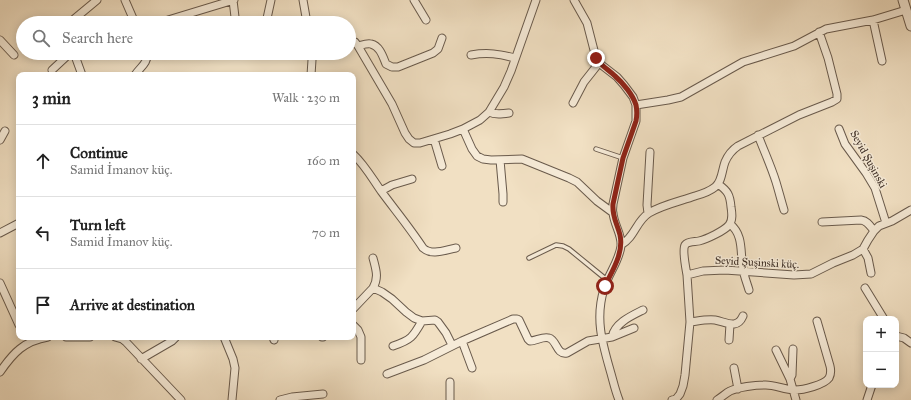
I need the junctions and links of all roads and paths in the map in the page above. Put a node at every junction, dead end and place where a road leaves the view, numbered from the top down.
1 (97, 0) edge
2 (125, 0) edge
3 (233, 0) edge
4 (271, 0) edge
5 (303, 0) edge
6 (414, 0) edge
7 (536, 0) edge
8 (574, 0) edge
9 (903, 0) edge
10 (906, 10) junction
11 (78, 16) edge
12 (132, 16) edge
13 (181, 16) edge
14 (235, 16) edge
15 (268, 16) edge
16 (306, 16) edge
17 (426, 20) dead end
18 (873, 20) junction
19 (911, 26) edge
20 (819, 32) junction
21 (442, 38) dead end
22 (0, 40) edge
23 (356, 43) edge
24 (358, 46) junction
25 (14, 55) dead end
26 (471, 55) dead end
27 (515, 58) junction
28 (63, 60) edge
29 (76, 60) edge
30 (147, 60) edge
31 (312, 60) edge
32 (882, 61) dead end
33 (599, 63) junction
34 (52, 70) dead end
35 (81, 72) edge
36 (138, 72) edge
37 (311, 72) edge
38 (573, 103) dead end
39 (636, 105) junction
40 (488, 112) junction
41 (509, 113) dead end
42 (463, 129) junction
43 (839, 129) dead end
44 (5, 131) dead end
45 (758, 135) junction
46 (434, 139) junction
47 (0, 140) edge
48 (596, 149) dead end
49 (650, 152) dead end
50 (356, 157) edge
51 (623, 158) junction
52 (500, 160) junction
53 (442, 166) dead end
54 (412, 179) dead end
55 (718, 184) junction
56 (381, 191) junction
57 (503, 202) dead end
58 (784, 210) dead end
59 (911, 210) edge
60 (612, 212) junction
61 (648, 214) junction
62 (822, 222) dead end
63 (886, 223) junction
64 (730, 224) junction
65 (16, 225) edge
66 (874, 231) junction
67 (0, 234) edge
68 (621, 244) junction
69 (456, 248) dead end
70 (863, 249) junction
71 (373, 258) dead end
72 (529, 258) dead end
73 (743, 270) junction
74 (871, 272) dead end
75 (687, 276) junction
76 (607, 281) junction
77 (0, 283) edge
78 (373, 288) junction
79 (866, 288) dead end
80 (749, 290) dead end
81 (356, 306) edge
82 (643, 310) dead end
83 (743, 316) dead end
84 (882, 316) edge
85 (16, 318) edge
86 (817, 320) dead end
87 (422, 321) junction
88 (690, 322) junction
89 (730, 324) junction
90 (356, 328) edge
91 (634, 328) dead end
92 (612, 337) junction
93 (899, 337) edge
94 (602, 339) junction
95 (26, 340) edge
96 (123, 340) edge
97 (173, 340) edge
98 (225, 340) edge
99 (729, 340) dead end
100 (462, 341) junction
101 (911, 342) edge
102 (452, 345) junction
103 (393, 346) dead end
104 (793, 349) dead end
105 (776, 350) dead end
106 (141, 359) junction
107 (361, 360) dead end
108 (472, 368) dead end
109 (734, 368) dead end
110 (0, 372) edge
111 (387, 374) dead end
112 (790, 379) junction
113 (450, 382) dead end
114 (871, 388) edge
115 (738, 389) junction
116 (793, 390) junction
117 (323, 394) dead end
118 (181, 400) edge
119 (232, 400) edge
120 (280, 400) edge
121 (450, 400) edge
122 (619, 400) edge
123 (675, 400) edge
124 (718, 400) edge
125 (796, 400) edge
126 (867, 400) edge

1 - 11 street
2 - 12 street
3 - 13 street
3 - 14 street
4 - 15 street
5 - 16 street
6 - 17 street
7 - 27 street
8 - 33 street
9 - 10 street
10 - 18 street
10 - 19 street
18 - 20 street
18 - 32 street
20 - 39 street
20 - 45 street
21 - 24 street
22 - 25 street
23 - 24 street
24 - 46 street
26 - 27 street
27 - 40 street
28 - 34 street
29 - 35 street
30 - 36 street
31 - 37 street
33 - 38 street
33 - 39 street
39 - 51 street
40 - 41 street
40 - 42 street
42 - 46 street
42 - 52 street
43 - 63 street, Seyid Şuşinski
44 - 47 street
45 - 55 street
45 - 58 street
46 - 53 street
48 - 51 lane
49 - 61 street
50 - 56 street
51 - 60 street
52 - 57 street
52 - 60 street
54 - 56 street
55 - 61 street
55 - 64 street
56 - 69 street
59 - 63 street
60 - 68 street
61 - 68 street
62 - 66 street
63 - 66 street
64 - 73 street
64 - 75 street
65 - 67 street
66 - 70 street
68 - 76 street
70 - 73 street, Seyid Şuşinski küç.
70 - 74 street
71 - 78 street
72 - 76 lane
73 - 75 street, Seyid Şuşinski küç.
73 - 80 street
75 - 88 street
76 - 94 street
77 - 85 street
78 - 81 street
78 - 87 street
79 - 84 street
82 - 92 street
83 - 89 street
86 - 116 street
87 - 102 street
87 - 103 street
88 - 89 street
88 - 123 street
89 - 99 street
90 - 107 street
91 - 92 street
92 - 94 street
93 - 101 street
94 - 100 street
94 - 122 street
95 - 110 street
96 - 106 street
97 - 106 street
98 - 119 street
100 - 102 street
100 - 108 street
102 - 111 street
104 - 112 street
105 - 112 street
106 - 118 street
109 - 115 street
112 - 116 street
113 - 121 street
114 - 126 street
115 - 116 street
115 - 124 street
116 - 125 street
117 - 120 street

